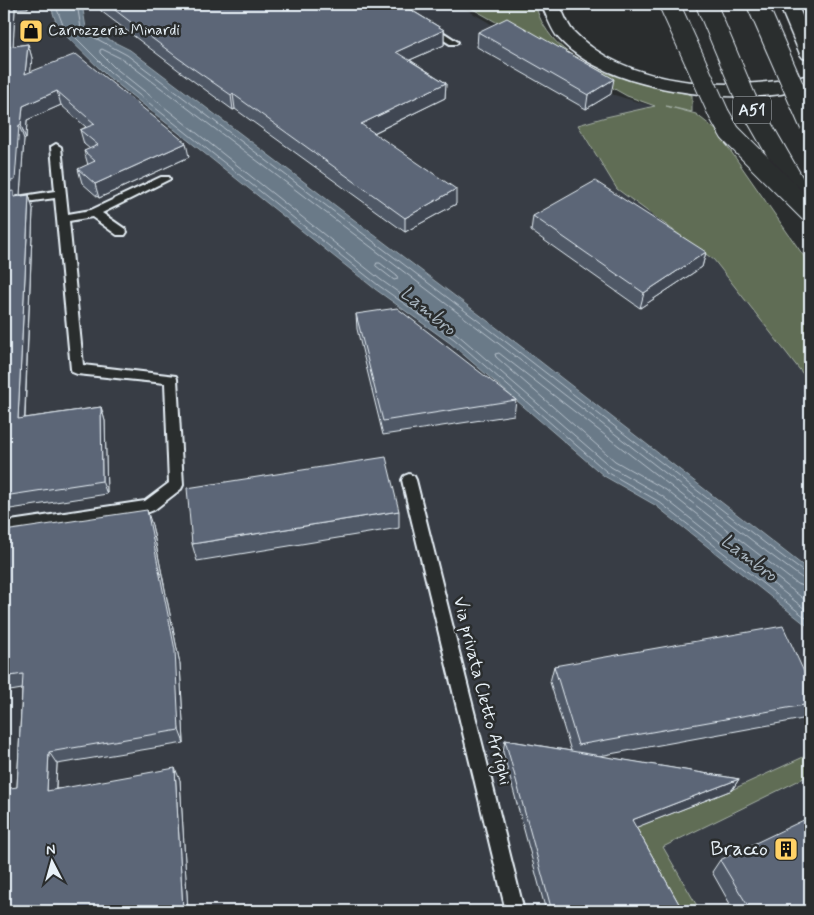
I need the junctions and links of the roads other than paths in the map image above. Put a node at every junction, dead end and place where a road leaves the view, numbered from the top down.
1 (550, 4) edge
2 (669, 4) edge
3 (706, 4) edge
4 (757, 4) edge
5 (788, 4) edge
6 (421, 23) edge
7 (453, 42) dead end
8 (810, 54) edge
9 (810, 81) edge
10 (810, 125) edge
11 (56, 147) dead end
12 (166, 180) dead end
13 (60, 194) junction
14 (4, 202) edge
15 (810, 211) edge
16 (94, 213) junction
17 (63, 219) junction
18 (121, 232) dead end
19 (409, 480) dead end
20 (4, 528) edge
21 (515, 911) edge

1 - 9 highway
2 - 15 highway, bridge
3 - 15 highway, A51, bridge
4 - 10 highway, A51, bridge
5 - 8 highway
6 - 7 lane
11 - 13 lane
12 - 16 lane
13 - 14 lane
13 - 17 lane
16 - 17 lane
16 - 18 lane
17 - 20 lane
19 - 21 lane, Via privata Cletto Arrighi

